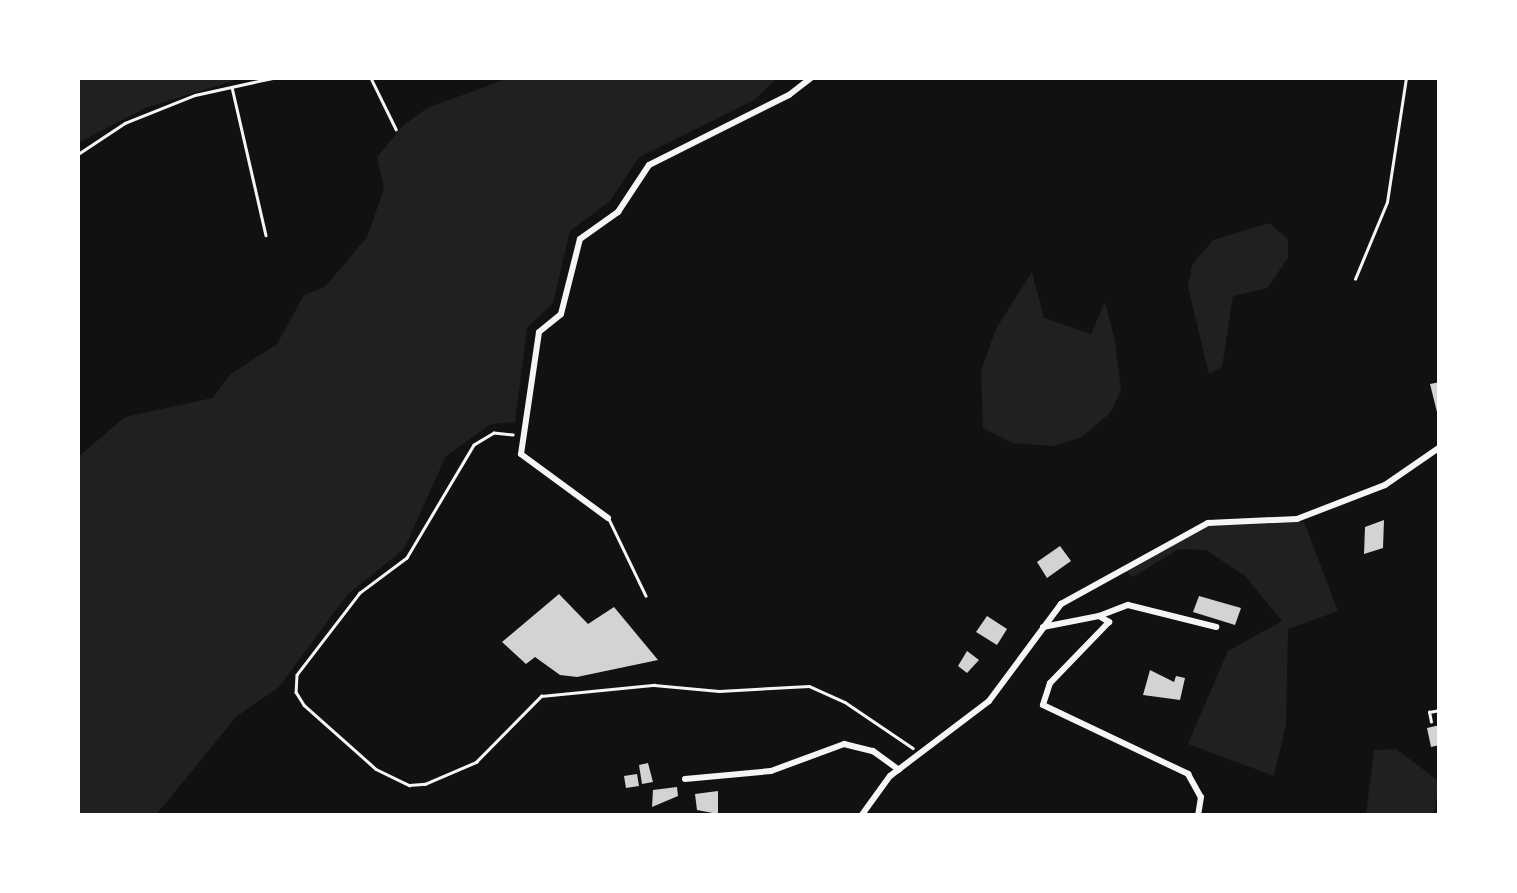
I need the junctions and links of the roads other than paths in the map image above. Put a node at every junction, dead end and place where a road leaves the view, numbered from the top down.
1 (811, 78) edge
2 (1406, 78) edge
3 (1355, 278) dead end
4 (1440, 447) edge
5 (608, 518) joint
6 (646, 596) dead end
7 (1098, 616) junction
8 (1042, 627) junction
9 (1216, 627) dead end
10 (1440, 710) edge
11 (1431, 722) dead end
12 (899, 770) junction
13 (685, 778) dead end
14 (861, 816) edge
15 (1198, 816) edge

1 - 5 street
2 - 3 lane
4 - 8 street
5 - 6 lane
7 - 8 street
7 - 9 street
7 - 15 street
8 - 12 street
10 - 11 lane
12 - 13 street
12 - 14 street

